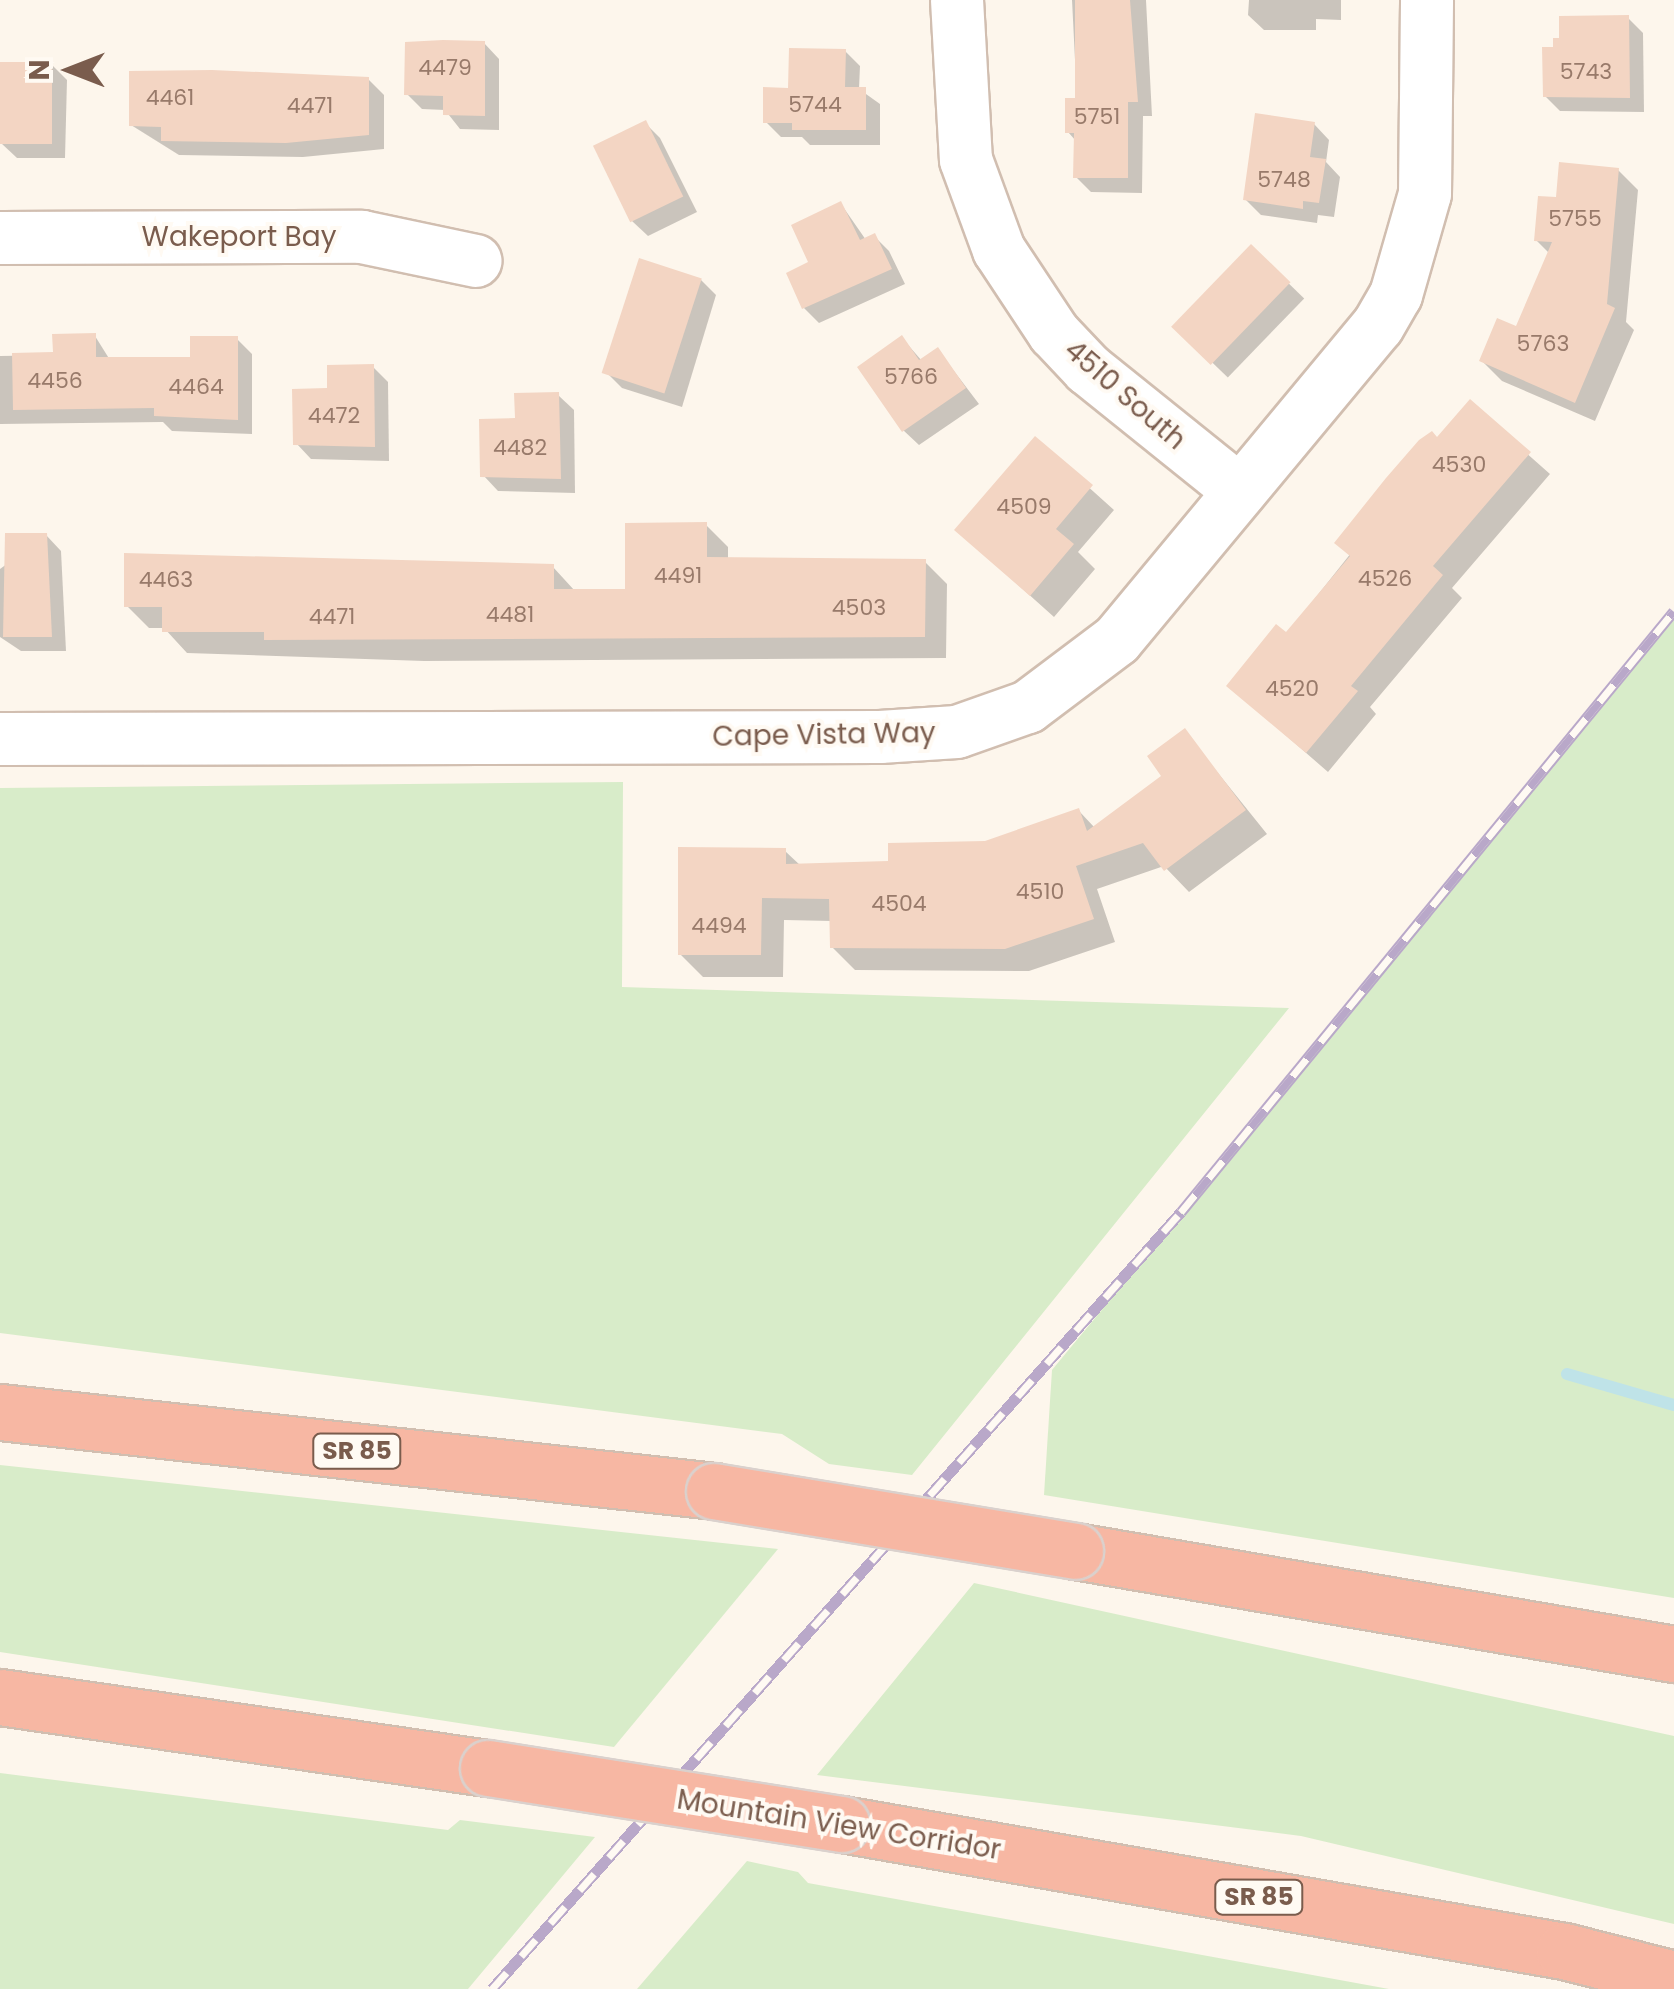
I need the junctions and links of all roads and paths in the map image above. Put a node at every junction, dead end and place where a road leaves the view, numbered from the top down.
1 (957, 0) edge
2 (1427, 0) edge
3 (0, 238) edge
4 (476, 261) dead end
5 (1240, 491) junction
6 (0, 739) edge
7 (0, 1412) edge
8 (1674, 1654) edge
9 (0, 1697) edge
10 (1674, 1979) edge

1 - 5 street, 4510 South
2 - 5 street, Cape Vista Way
3 - 4 street, Wakeport Bay
5 - 6 street, Cape Vista Way
7 - 8 highway, SR 85, bridge
9 - 10 highway, Mountain View Corridor / SR 85, bridge

